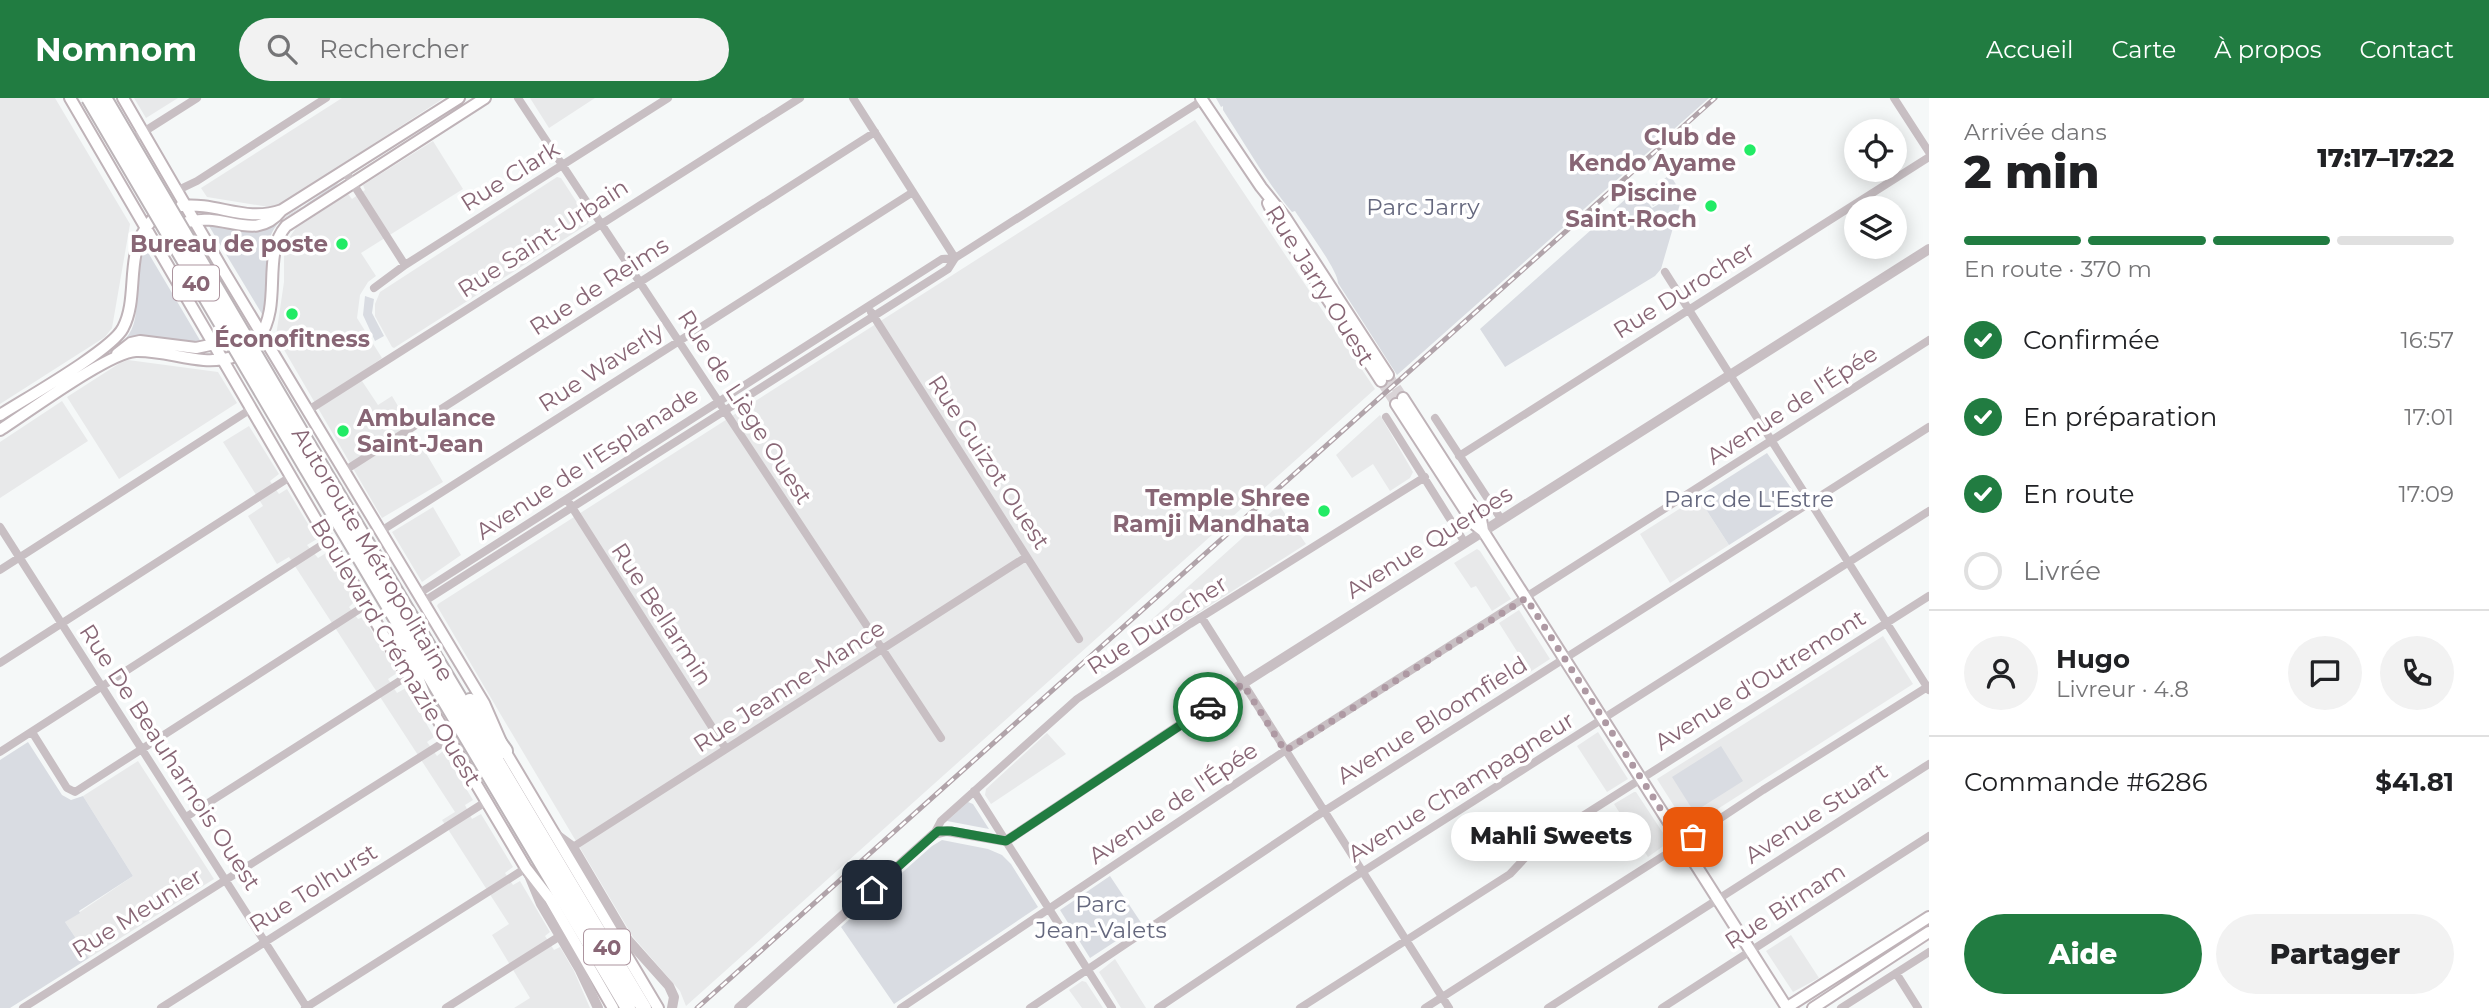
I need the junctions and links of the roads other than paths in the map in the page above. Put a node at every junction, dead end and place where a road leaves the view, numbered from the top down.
1 (69, 98) edge
2 (89, 98) edge
3 (104, 98) edge
4 (123, 98) edge
5 (197, 98) edge
6 (326, 98) edge
7 (459, 98) edge
8 (485, 98) edge
9 (518, 98) edge
10 (668, 98) edge
11 (800, 98) edge
12 (853, 98) edge
13 (1894, 98) edge
14 (1202, 99) edge
15 (875, 132) junction
16 (138, 136) junction
17 (1929, 154) edge
18 (562, 165) junction
19 (345, 171) junction
20 (352, 183) junction
21 (176, 191) junction
22 (914, 192) junction
23 (180, 206) junction
24 (282, 210) junction
25 (189, 222) junction
26 (148, 224) junction
27 (601, 224) junction
28 (1929, 249) edge
29 (955, 258) junction
30 (405, 265) junction
31 (1665, 272) dead end
32 (639, 283) junction
33 (374, 288) dead end
34 (867, 307) junction
35 (1688, 310) junction
36 (873, 317) junction
37 (259, 339) junction
38 (1929, 340) edge
39 (678, 341) junction
40 (219, 344) junction
41 (228, 358) junction
42 (266, 361) dead end
43 (103, 363) junction
44 (279, 363) junction
45 (244, 376) dead end
46 (1730, 376) junction
47 (1385, 378) tunnel mouth
48 (238, 388) junction
49 (1400, 401) tunnel mouth
50 (718, 402) junction
51 (251, 410) junction
52 (307, 411) junction
53 (724, 411) junction
54 (0, 415) edge
55 (1386, 417) dead end
56 (1435, 418) dead end
57 (1929, 427) edge
58 (0, 430) edge
59 (1771, 441) junction
60 (1459, 456) junction
61 (312, 463) junction
62 (344, 471) junction
63 (290, 477) junction
64 (1425, 477) junction
65 (566, 499) junction
66 (1811, 503) junction
67 (572, 508) junction
68 (1929, 512) edge
69 (1501, 519) junction
70 (0, 527) edge
71 (381, 531) junction
72 (1483, 531) junction
73 (328, 541) junction
74 (1465, 542) junction
75 (1026, 557) junction
76 (20, 558) junction
77 (1849, 563) junction
78 (0, 570) edge
79 (377, 586) junction
80 (1929, 596) edge
81 (421, 598) junction
82 (1526, 598) junction
83 (366, 605) junction
84 (411, 617) junction
85 (1202, 618) junction
86 (1887, 623) junction
87 (62, 624) junction
88 (1079, 639) dead end
89 (882, 649) junction
90 (1565, 659) junction
91 (0, 663) edge
92 (409, 675) junction
93 (1243, 684) junction
94 (102, 687) junction
95 (1928, 688) edge
96 (422, 693) junction
97 (1603, 719) junction
98 (32, 732) junction
99 (940, 738) dead end
100 (450, 739) junction
101 (726, 749) junction
102 (142, 750) junction
103 (505, 751) junction
104 (1285, 751) junction
105 (0, 752) edge
106 (1929, 764) edge
107 (1641, 779) junction
108 (974, 791) junction
109 (487, 802) junction
110 (1324, 812) junction
111 (186, 817) junction
112 (553, 832) junction
113 (939, 832) junction
114 (1929, 836) edge
115 (1006, 841) junction
116 (1683, 844) junction
117 (573, 847) junction
118 (526, 868) junction
119 (1363, 872) junction
120 (225, 880) junction
121 (1718, 900) junction
122 (1048, 909) junction
123 (1929, 917) edge
124 (1929, 932) edge
125 (560, 936) junction
126 (1406, 940) junction
127 (265, 942) junction
128 (1751, 951) junction
129 (1929, 952) edge
130 (1087, 970) junction
131 (1896, 973) junction
132 (1443, 997) junction
133 (23, 1008) edge
134 (161, 1008) edge
135 (306, 1008) edge
136 (446, 1008) edge
137 (598, 1008) edge
138 (613, 1008) edge
139 (628, 1008) edge
140 (644, 1008) edge
141 (658, 1008) edge
142 (672, 1008) edge
143 (739, 1008) edge
144 (901, 1008) edge
145 (1030, 1008) edge
146 (1112, 1008) edge
147 (1158, 1008) edge
148 (1300, 1008) edge
149 (1425, 1008) edge
150 (1449, 1008) edge
151 (1548, 1008) edge
152 (1662, 1008) edge
153 (1787, 1008) edge
154 (1813, 1008) edge
155 (1841, 1008) edge
156 (1918, 1008) edge

1 - 26 main road, Boulevard Crémazie Ouest
2 - 61 highway, Autoroute Métropolitaine / 40, bridge
3 - 61 highway, Autoroute Métropolitaine / 40, bridge
4 - 16 main road, Boulevard Crémazie Ouest
5 - 16 street
6 - 21 street
7 - 19 main road
8 - 20 main road
9 - 18 street, Rue de Liège Ouest
10 - 18 street, Rue Clark
11 - 27 street, Rue Saint-Urbain
12 - 15 street
13 - 17 street
14 - 29 street, Avenue de l'Esplanade
14 - 47 main road, Rue Jarry Ouest
15 - 22 street
15 - 32 street, Rue de Reims
16 - 21 main road, Boulevard Crémazie Ouest
17 - 35 street, Rue Durocher
18 - 27 street, Rue de Liège Ouest
18 - 30 street, Rue Clark
19 - 20 street
19 - 24 main road
20 - 30 street
20 - 37 main road
21 - 23 main road, Boulevard Crémazie Ouest
22 - 29 street
22 - 39 street, Rue Waverly
23 - 24 main road
23 - 25 main road, Boulevard Crémazie Ouest
24 - 25 main road
25 - 37 main road, Boulevard Crémazie Ouest
26 - 40 main road, Boulevard Crémazie Ouest
26 - 54 main road
27 - 32 street, Rue de Liège Ouest
27 - 52 street, Rue Saint-Urbain
28 - 46 street, Avenue Querbes
29 - 34 street, Avenue de l'Esplanade
29 - 36 street, Avenue de l'Esplanade
30 - 33 street, Rue Clark
31 - 35 street
32 - 39 street, Rue de Liège Ouest
32 - 62 street, Rue de Reims
34 - 36 street, Rue Guizot Ouest
34 - 50 street, Avenue de l'Esplanade
35 - 46 street
35 - 60 street, Rue Durocher
36 - 53 street, Avenue de l'Esplanade
36 - 75 street, Rue Guizot Ouest
37 - 44 main road, Boulevard Crémazie Ouest
38 - 59 street, Avenue de l'Épée
39 - 50 street, Rue de Liège Ouest
39 - 71 street, Rue Waverly
40 - 41 main road, Boulevard Crémazie Ouest
40 - 43 main road
41 - 43 main road
41 - 48 main road, Boulevard Crémazie Ouest
42 - 44 main road
43 - 58 main road
44 - 52 main road, Boulevard Crémazie Ouest
45 - 48 main road
46 - 59 street
46 - 69 street, Avenue Querbes
48 - 51 main road, Boulevard Crémazie Ouest
49 - 72 main road
50 - 53 street, Rue de Liège Ouest
50 - 65 street, Avenue de l'Esplanade
51 - 63 main road, Boulevard Crémazie Ouest
51 - 76 street
52 - 62 main road, Boulevard Crémazie Ouest
53 - 67 street, Avenue de l'Esplanade
53 - 89 street, Rue de Liège Ouest
55 - 64 street
56 - 60 street
57 - 66 street, Avenue Bloomfield
59 - 66 street
59 - 82 street, Avenue de l'Épée
60 - 69 street
61 - 79 highway, Autoroute Métropolitaine / 40
61 - 84 highway, Autoroute Métropolitaine / 40
62 - 71 main road, Boulevard Crémazie Ouest
63 - 73 main road, Boulevard Crémazie Ouest
63 - 87 street
64 - 74 street
64 - 85 street, Rue Durocher
65 - 67 street, Rue Bellarmin
65 - 81 street, Avenue de l'Esplanade
66 - 77 street
66 - 90 street, Avenue Bloomfield
67 - 81 street, Avenue de l'Esplanade
67 - 101 street, Rue Bellarmin
68 - 77 street, Avenue Champagneur
69 - 72 street, Avenue Querbes
70 - 76 street, Rue De Beauharnois Ouest
71 - 81 main road, Boulevard Crémazie Ouest
72 - 74 street, Avenue Querbes
72 - 82 main road
73 - 83 main road, Boulevard Crémazie Ouest
73 - 94 street
74 - 93 street, Avenue Querbes
75 - 88 street, Rue Guizot Ouest
75 - 89 street, Rue Jeanne-Mance
76 - 78 street
76 - 87 street, Rue De Beauharnois Ouest
77 - 86 street
77 - 97 street, Avenue Champagneur
79 - 96 highway
79 - 139 highway, Autoroute Métropolitaine / 40
80 - 86 street, Avenue d'Outremont
81 - 103 main road, Boulevard Crémazie Ouest
82 - 90 main road
82 - 104 street, Avenue de l'Épée
83 - 92 main road, Boulevard Crémazie Ouest
83 - 102 street
84 - 103 highway
84 - 140 highway, Autoroute Métropolitaine / 40
85 - 93 street
85 - 108 street, Rue Durocher
86 - 95 street
86 - 107 street, Avenue d'Outremont
87 - 91 street
87 - 94 street, Rue De Beauharnois Ouest
89 - 99 street, Rue de Liège Ouest
89 - 101 street, Rue Jeanne-Mance
90 - 97 main road
90 - 110 street, Avenue Bloomfield
92 - 96 main road, Boulevard Crémazie Ouest
92 - 111 street
93 - 104 street
93 - 115 street, Avenue Querbes
94 - 98 street
94 - 102 street, Rue De Beauharnois Ouest
95 - 116 street
96 - 100 main road, Boulevard Crémazie Ouest
97 - 107 main road
97 - 119 street, Avenue Champagneur
98 - 102 street
98 - 105 street
100 - 109 main road, Boulevard Crémazie Ouest
100 - 120 street, Rue Meunier
101 - 117 street, Rue Jeanne-Mance
102 - 111 street, Rue De Beauharnois Ouest
103 - 112 main road, Boulevard Crémazie Ouest
104 - 110 street
104 - 122 street, Avenue de l'Épée
106 - 121 street, Avenue Stuart
107 - 116 main road
107 - 126 street, Avenue d'Outremont
108 - 113 street, Rue Durocher
108 - 115 street
109 - 118 main road, Boulevard Crémazie Ouest
109 - 127 street, Rue Tolhurst
110 - 119 street
110 - 130 street, Avenue Bloomfield
111 - 120 street, Rue De Beauharnois Ouest
112 - 117 street
112 - 141 main road, Boulevard Crémazie Ouest
113 - 115 street
113 - 143 street
114 - 128 street, Rue Birnam
115 - 122 street
116 - 121 main road
116 - 132 street
117 - 142 street
118 - 125 street
118 - 135 street
118 - 138 main road, Boulevard Crémazie Ouest
119 - 126 street
119 - 147 street, Avenue Champagneur
120 - 127 street, Rue De Beauharnois Ouest
120 - 133 street, Rue Meunier
121 - 128 main road
121 - 151 street, Avenue Stuart
122 - 130 street
122 - 144 street, Avenue de l'Épée
123 - 153 main road
124 - 154 main road
125 - 136 street
125 - 137 street
126 - 132 street
126 - 148 street, Avenue d'Outremont
127 - 134 street, Rue Tolhurst
127 - 135 street, Rue De Beauharnois Ouest
128 - 152 street, Rue Birnam
128 - 153 main road
129 - 131 street
130 - 145 street, Avenue Bloomfield
130 - 146 street
131 - 155 street
131 - 156 street
132 - 149 street
132 - 150 street

